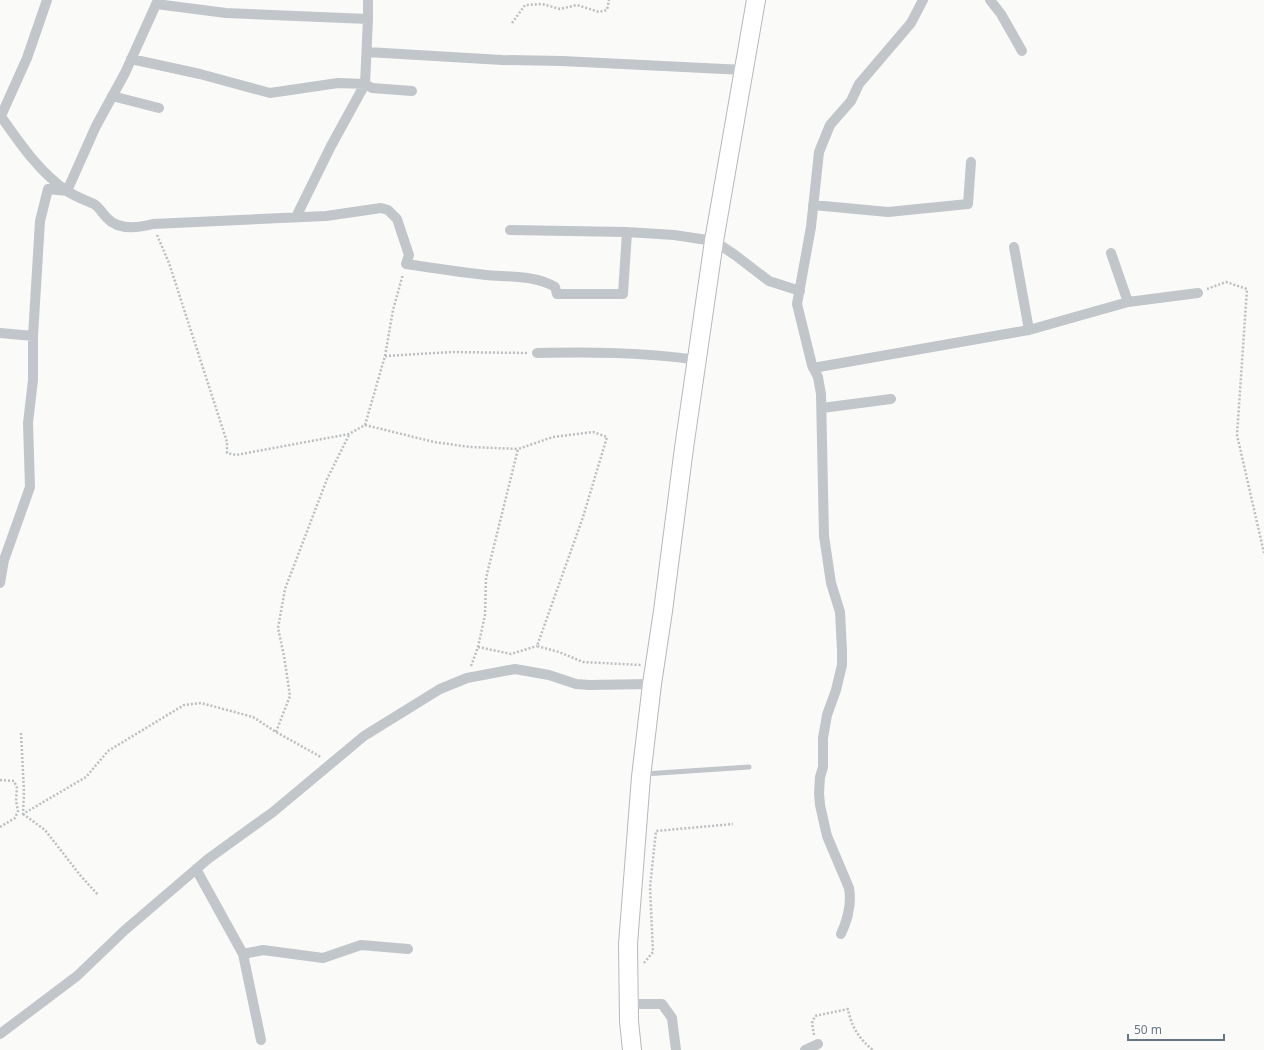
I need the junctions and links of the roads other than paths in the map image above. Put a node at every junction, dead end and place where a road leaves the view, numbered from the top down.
1 (47, 0) edge
2 (368, 0) edge
3 (756, 0) edge
4 (923, 0) edge
5 (990, 0) edge
6 (157, 2) edge
7 (368, 19) junction
8 (1022, 51) dead end
9 (367, 52) junction
10 (131, 59) junction
11 (744, 70) junction
12 (364, 84) junction
13 (412, 91) dead end
14 (112, 96) junction
15 (159, 108) dead end
16 (0, 116) edge
17 (971, 162) dead end
18 (67, 191) junction
19 (813, 205) junction
20 (296, 217) junction
21 (510, 230) dead end
22 (627, 232) junction
23 (714, 241) junction
24 (1014, 247) dead end
25 (1111, 253) dead end
26 (800, 291) junction
27 (1198, 293) road end
28 (1128, 302) junction
29 (1029, 330) junction
30 (0, 333) edge
31 (33, 336) junction
32 (537, 352) road end
33 (697, 360) junction
34 (813, 368) junction
35 (891, 399) dead end
36 (822, 408) junction
37 (0, 583) edge
38 (652, 684) junction
39 (749, 767) dead end
40 (642, 774) junction
41 (196, 869) junction
42 (841, 934) dead end
43 (408, 949) dead end
44 (242, 954) junction
45 (629, 1004) junction
46 (0, 1034) edge
47 (261, 1040) dead end
48 (818, 1044) road end
49 (632, 1050) edge
50 (676, 1050) edge
51 (805, 1050) edge

1 - 16 street
2 - 7 street
3 - 11 highway
4 - 19 street
5 - 8 street
6 - 7 street
6 - 10 street
7 - 9 street
9 - 11 street
9 - 12 street
10 - 12 street
10 - 14 street
11 - 23 highway
12 - 13 street
12 - 20 street
14 - 15 street
14 - 18 street
16 - 18 street
17 - 19 street
18 - 20 street
18 - 31 street
19 - 26 street
20 - 22 street
21 - 22 street
22 - 23 street
23 - 26 street
23 - 33 highway
24 - 29 street
25 - 28 street
26 - 34 street
27 - 28 street
28 - 29 street
29 - 34 street
30 - 31 street
31 - 37 street
32 - 33 street
33 - 38 highway
34 - 36 street
35 - 36 street
36 - 42 street
38 - 40 highway
38 - 41 street
39 - 40 lane
40 - 45 highway
41 - 44 street
41 - 46 street
43 - 44 street
44 - 47 street
45 - 49 highway
45 - 50 street
48 - 51 street

